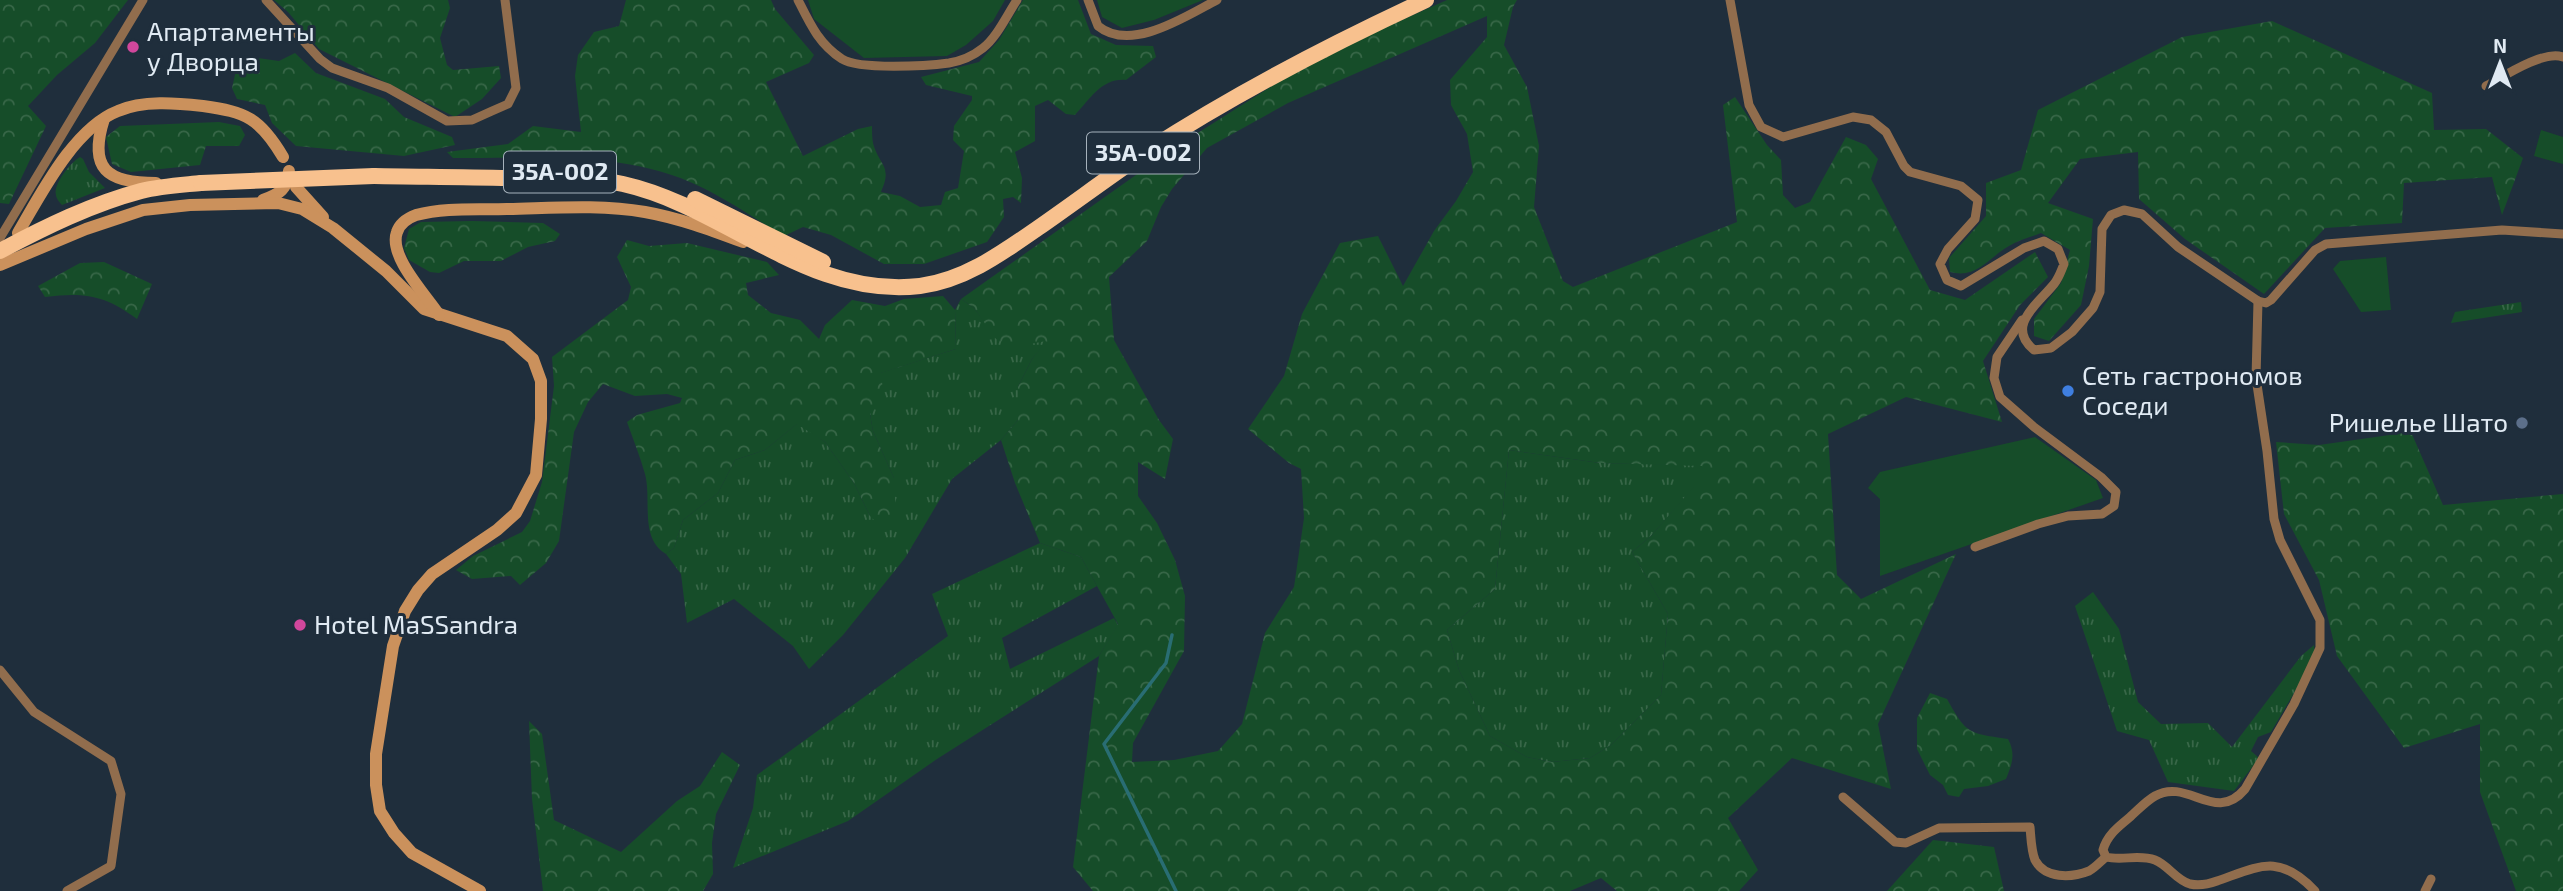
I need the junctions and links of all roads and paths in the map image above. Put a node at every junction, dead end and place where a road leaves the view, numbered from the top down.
1 (143, 0) edge
2 (266, 0) edge
3 (505, 0) edge
4 (798, 0) edge
5 (1017, 0) edge
6 (1088, 0) edge
7 (1217, 0) edge
8 (1406, 0) edge
9 (1426, 0) edge
10 (1730, 0) edge
11 (2563, 57) edge
12 (2486, 86) dead end
13 (104, 118) junction
14 (283, 157) dead end
15 (289, 171) dead end
16 (375, 172) junction
17 (201, 179) junction
18 (156, 183) junction
19 (296, 187) dead end
20 (32, 201) junction
21 (246, 203) junction
22 (48, 218) junction
23 (332, 228) junction
24 (18, 233) junction
25 (2563, 234) edge
26 (0, 240) edge
27 (0, 251) edge
28 (779, 254) junction
29 (0, 265) edge
30 (2258, 301) junction
31 (439, 315) junction
32 (2025, 316) junction
33 (1975, 547) dead end
34 (0, 670) edge
35 (1843, 797) dead end
36 (2106, 857) junction
37 (2431, 880) dead end
38 (67, 891) edge
39 (480, 891) edge
40 (2315, 891) edge
41 (2425, 891) edge

1 - 20 street
2 - 3 street
4 - 5 street
6 - 7 street
8 - 16 highway, 35А-002
9 - 28 highway, 35А-002
10 - 32 street
11 - 12 street
13 - 14 main road
13 - 18 main road
13 - 20 main road
15 - 21 main road
16 - 17 highway, 35А-002
16 - 28 highway, 35А-002
17 - 18 highway, 35А-002
17 - 27 highway, 35А-002
18 - 22 highway, 35А-002
19 - 23 main road
20 - 22 main road
20 - 24 main road
20 - 26 street
21 - 23 main road
21 - 29 main road
22 - 24 highway, 35А-002
23 - 31 main road
24 - 26 highway, 35А-002
25 - 30 street
28 - 31 main road
30 - 32 street
30 - 36 street
31 - 39 main road
32 - 33 street
34 - 38 street
35 - 36 street
36 - 40 street
37 - 41 street

